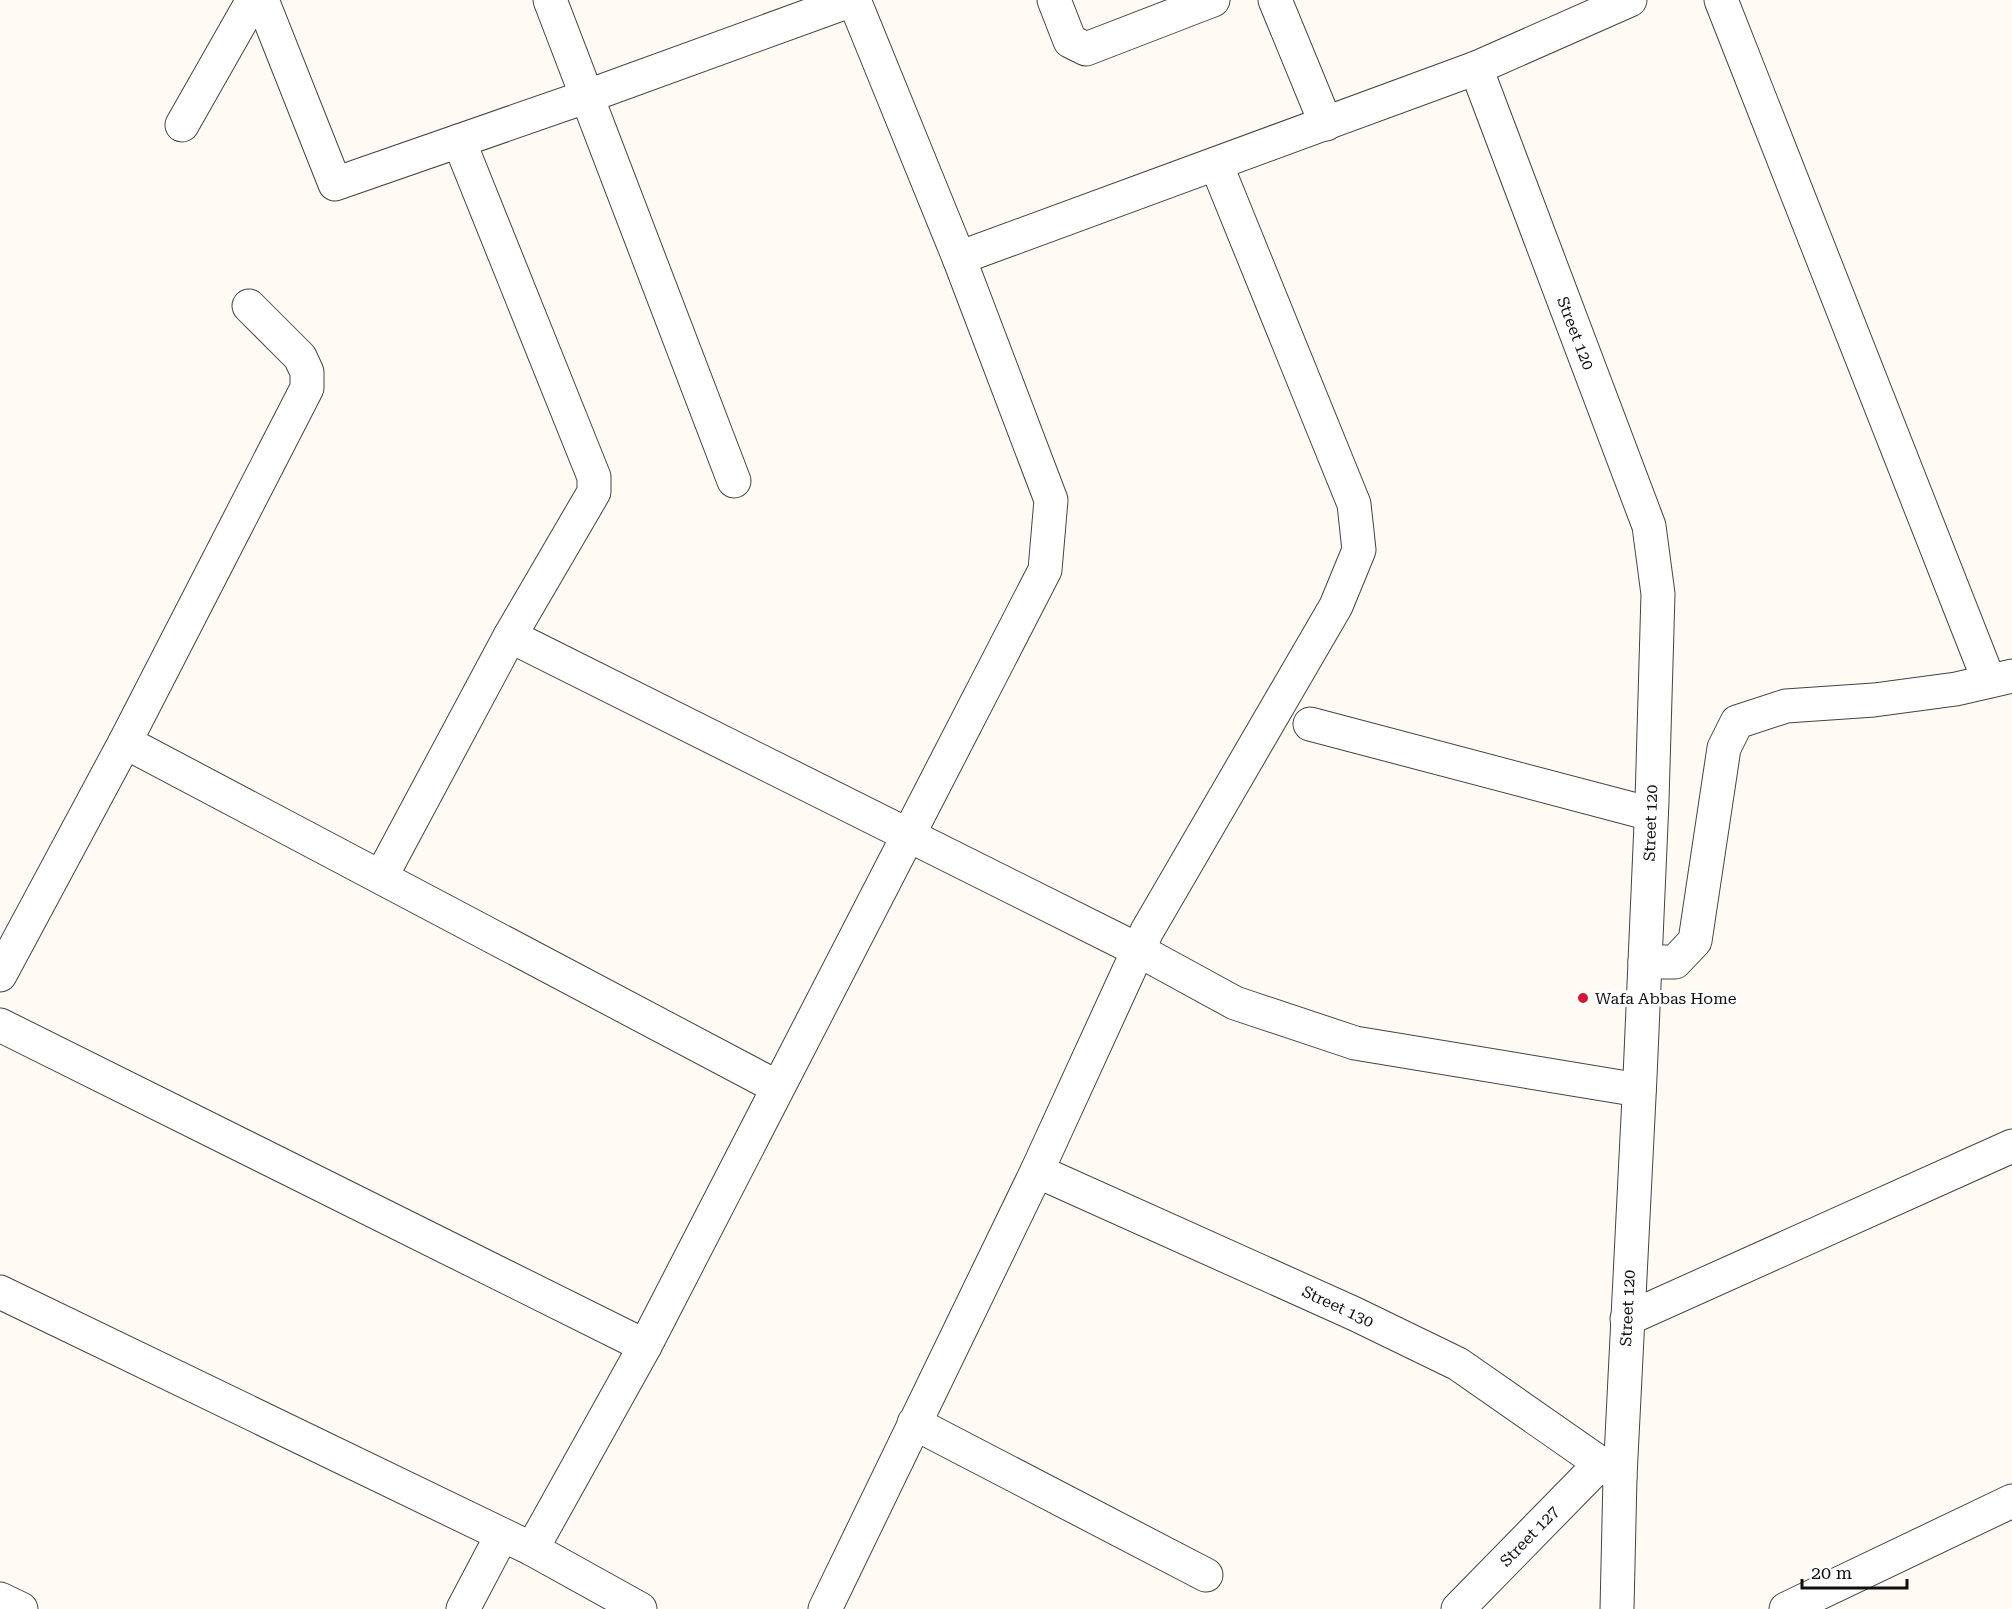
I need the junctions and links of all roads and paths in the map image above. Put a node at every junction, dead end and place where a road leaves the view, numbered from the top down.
1 (253, 0) edge
2 (262, 0) edge
3 (550, 0) edge
4 (853, 0) edge
5 (1054, 0) edge
6 (1275, 0) edge
7 (1630, 0) edge
8 (1721, 0) edge
9 (1205, 1) edge
10 (1476, 68) junction
11 (588, 96) junction
12 (1326, 124) junction
13 (182, 125) dead end
14 (459, 141) junction
15 (1216, 164) junction
16 (959, 258) junction
17 (249, 306) dead end
18 (734, 480) dead end
19 (510, 636) junction
20 (2001, 678) edge
21 (1310, 724) dead end
22 (124, 742) junction
23 (1651, 814) junction
24 (907, 836) junction
25 (381, 878) junction
26 (1138, 950) junction
27 (1645, 962) junction
28 (0, 975) edge
29 (0, 1025) edge
30 (777, 1087) junction
31 (1639, 1090) junction
32 (2012, 1146) edge
33 (1037, 1171) junction
34 (0, 1292) edge
35 (1627, 1319) junction
36 (645, 1346) junction
37 (914, 1424) junction
38 (1610, 1470) junction
39 (2012, 1501) edge
40 (502, 1535) junction
41 (532, 1549) junction
42 (1206, 1575) dead end
43 (0, 1599) edge
44 (21, 1609) edge
45 (463, 1609) edge
46 (640, 1609) edge
47 (825, 1609) edge
48 (1458, 1609) edge
49 (1617, 1609) edge
50 (1786, 1609) edge

1 - 13 street
2 - 14 street
3 - 11 street
4 - 11 street
4 - 16 street
5 - 9 street
6 - 12 street
7 - 10 street
8 - 20 street
10 - 12 street
10 - 23 street, Street 120
11 - 14 street
11 - 18 street
12 - 15 street
14 - 19 street
15 - 16 street
15 - 26 street
16 - 24 street
17 - 22 street
19 - 24 street
19 - 25 street
20 - 27 street
21 - 23 street
22 - 25 street
22 - 28 street
23 - 27 street, Street 120
24 - 26 street
24 - 30 street
25 - 30 street
26 - 31 street
26 - 33 street
27 - 31 street, Street 120
29 - 36 street
30 - 36 street
31 - 35 street, Street 120
32 - 35 street
33 - 37 street
33 - 38 street, Street 130
34 - 40 street
35 - 38 street, Street 120
36 - 41 street
37 - 42 street
37 - 47 street
38 - 48 street, Street 127
38 - 49 street, Street 120
39 - 50 street
40 - 41 street
40 - 45 street
41 - 46 street
43 - 44 street

